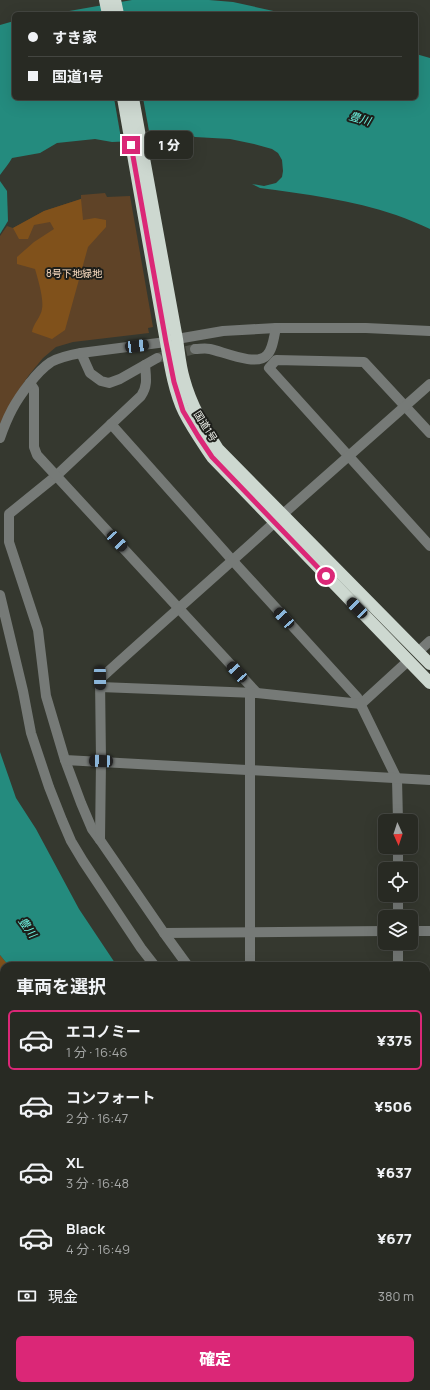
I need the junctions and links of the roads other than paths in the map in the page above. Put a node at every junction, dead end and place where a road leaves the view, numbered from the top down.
1 (105, 0) edge
2 (115, 0) edge
3 (108, 12) edge
4 (118, 12) edge
5 (123, 100) edge
6 (133, 100) edge
7 (276, 328) junction
8 (430, 331) edge
9 (171, 336) junction
10 (195, 349) tunnel mouth
11 (81, 353) junction
12 (157, 358) tunnel mouth
13 (145, 365) junction
14 (30, 383) junction
15 (430, 384) edge
16 (405, 406) junction
17 (111, 424) junction
18 (430, 433) edge
19 (0, 438) edge
20 (348, 456) junction
21 (56, 476) junction
22 (278, 518) junction
23 (430, 546) edge
24 (233, 561) junction
25 (0, 595) edge
26 (179, 607) junction
27 (430, 642) edge
28 (418, 652) junction
29 (408, 661) junction
30 (430, 664) edge
31 (430, 683) edge
32 (100, 687) junction
33 (254, 693) junction
34 (361, 704) junction
35 (65, 760) junction
36 (101, 761) junction
37 (250, 770) junction
38 (397, 779) junction
39 (430, 780) edge
40 (398, 814) edge
41 (100, 840) junction
42 (378, 931) edge
43 (418, 931) edge
44 (430, 931) edge
45 (250, 932) junction
46 (164, 933) junction
47 (398, 950) edge
48 (152, 962) edge
49 (185, 962) edge
50 (250, 962) edge
51 (398, 962) edge

1 - 3 highway
2 - 4 highway
5 - 9 highway, 国道1号
6 - 9 highway, 国道1号
7 - 8 street
7 - 9 street
7 - 10 street
9 - 11 street
9 - 22 highway, 国道1号
11 - 13 street
11 - 14 street
12 - 13 street
13 - 17 street
14 - 19 street
14 - 21 street
15 - 16 street
16 - 18 street
16 - 20 street
16 - 20 street
17 - 21 street
17 - 24 street
20 - 22 street
20 - 23 street
21 - 26 street
21 - 35 street
22 - 24 street
22 - 28 highway, 国道1号
22 - 29 highway, 国道1号
24 - 26 street
24 - 34 street
25 - 48 street
26 - 32 street
26 - 33 street
27 - 28 street
28 - 30 highway, 国道1号
29 - 31 highway, 国道1号
29 - 34 street
32 - 33 street
32 - 36 street
33 - 34 street
33 - 37 street
34 - 38 street
35 - 36 street
35 - 41 street
36 - 37 street
36 - 41 street
37 - 38 street
37 - 45 street
38 - 39 street
38 - 40 street
41 - 46 street
42 - 45 street
43 - 44 street
45 - 46 street
45 - 50 street
46 - 49 street
47 - 51 street

